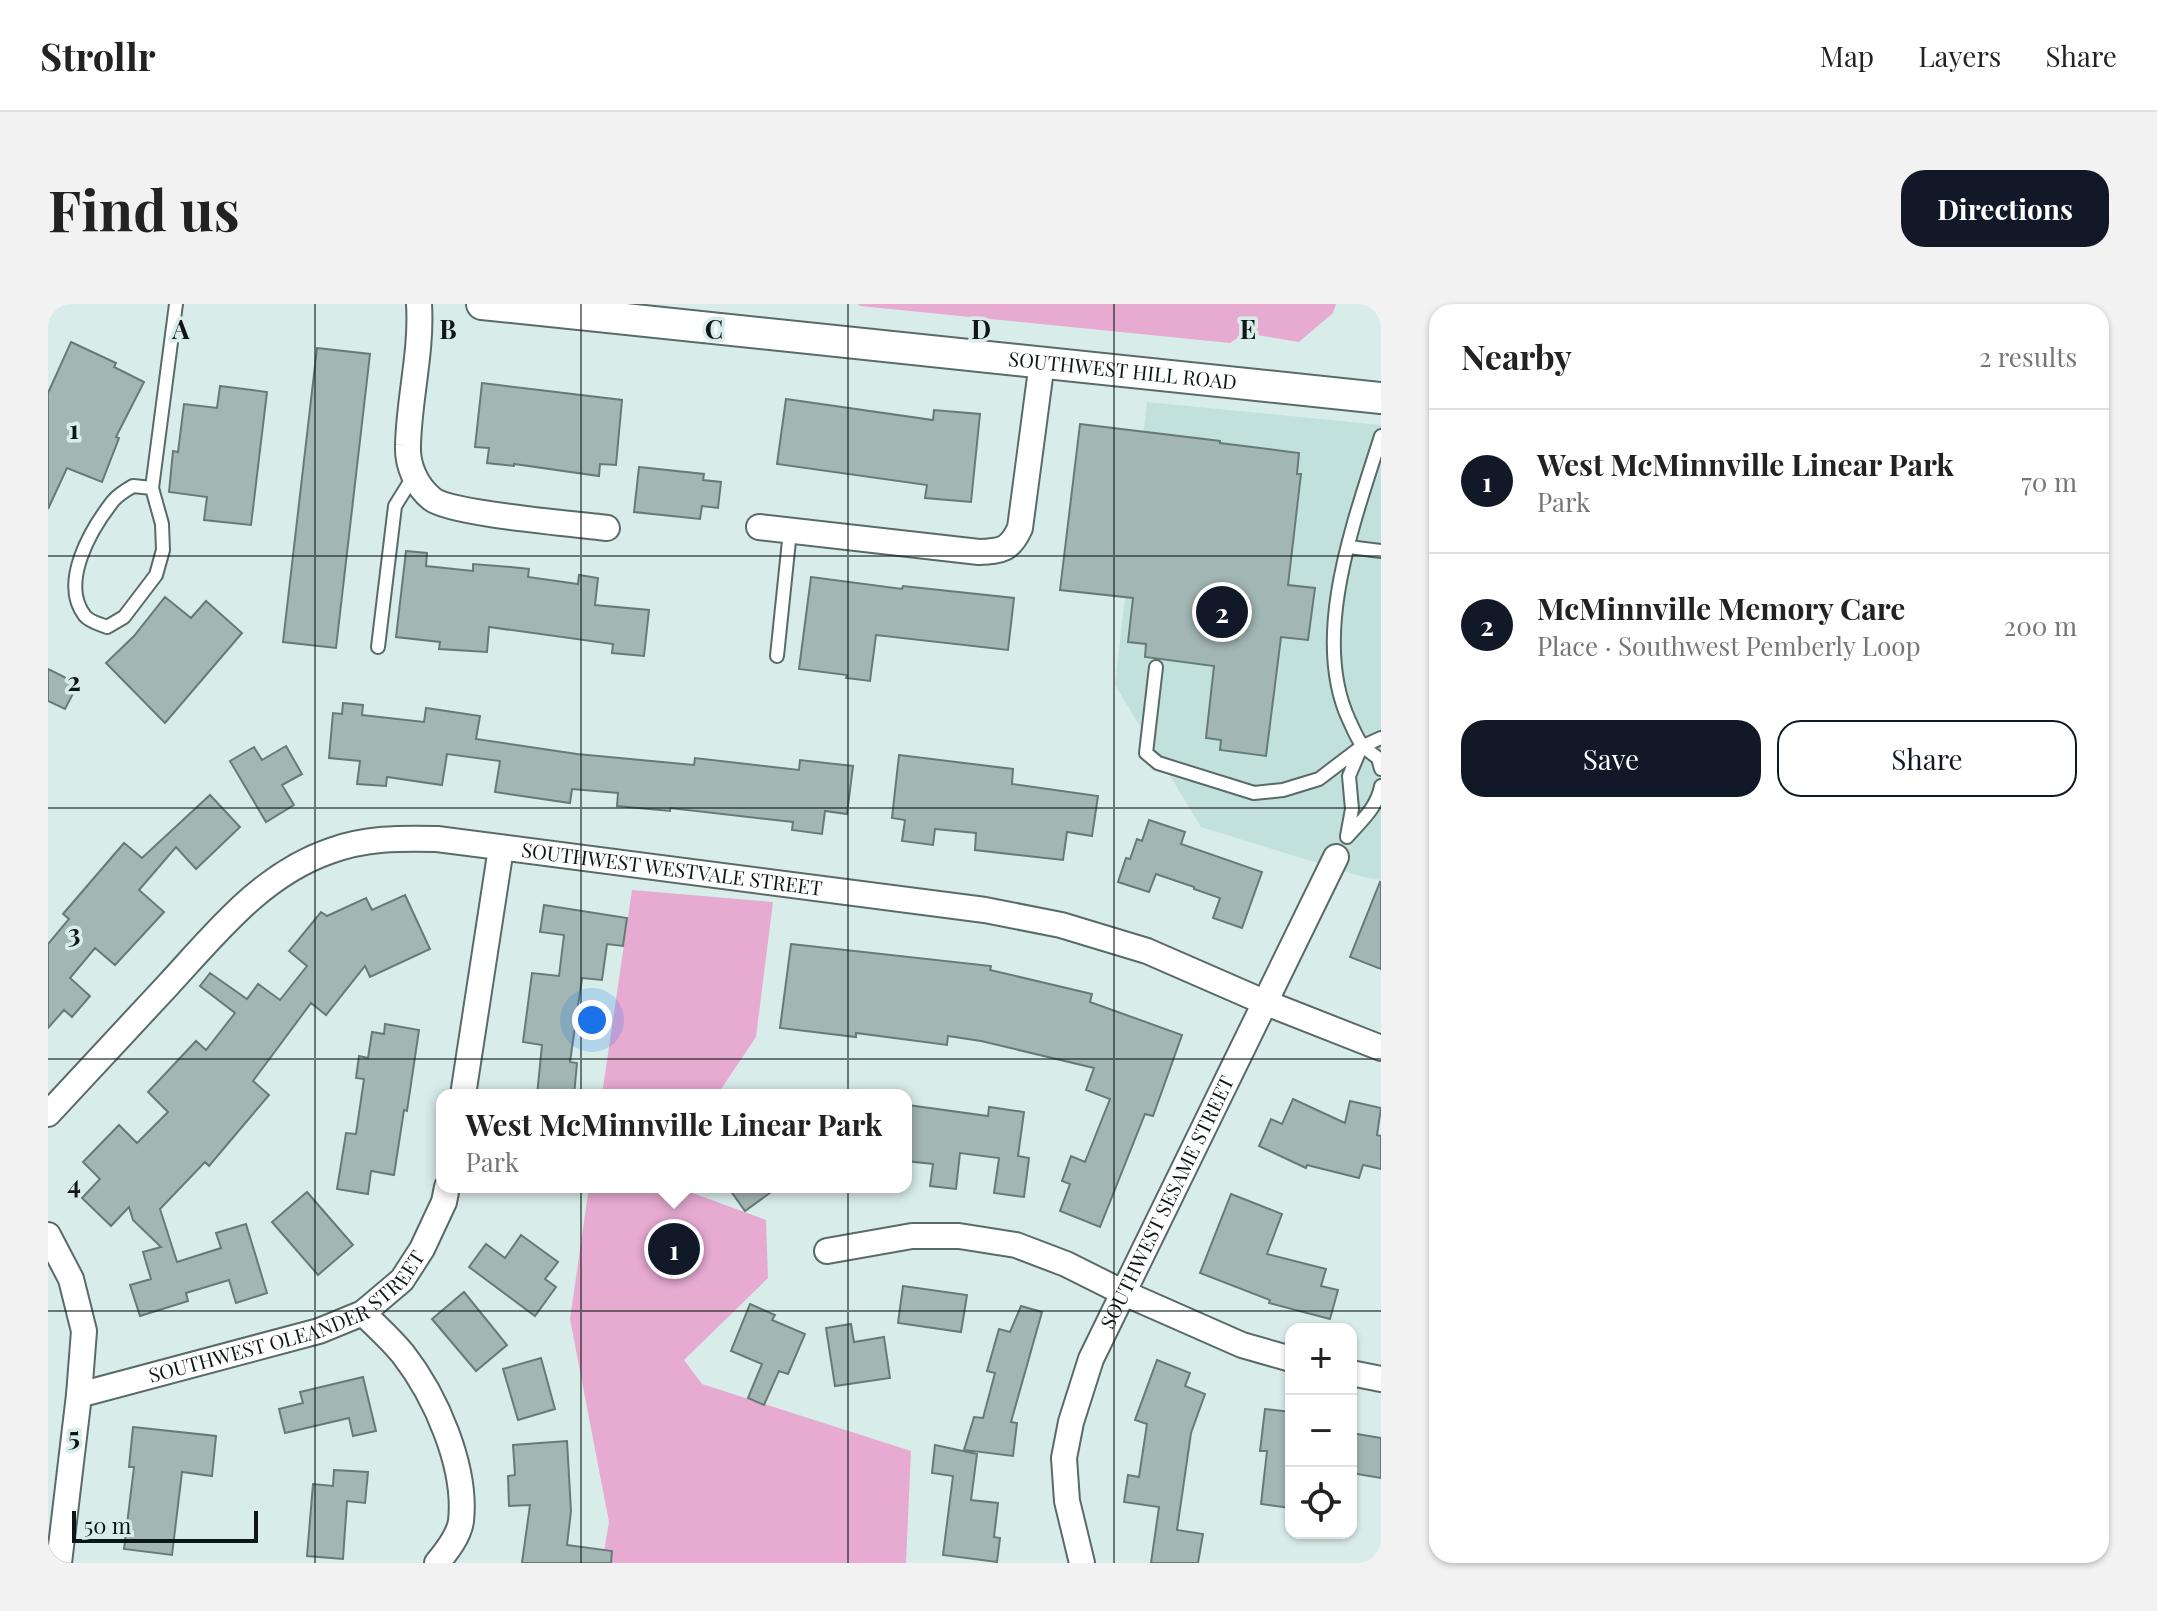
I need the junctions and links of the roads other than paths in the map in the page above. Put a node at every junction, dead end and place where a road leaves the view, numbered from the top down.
1 (176, 304) edge
2 (419, 304) edge
3 (482, 304) edge
4 (1042, 362) junction
5 (1381, 398) edge
6 (1381, 436) edge
7 (413, 477) junction
8 (152, 488) junction
9 (759, 527) dead end
10 (607, 528) dead end
11 (790, 531) junction
12 (1349, 547) junction
13 (1381, 551) edge
14 (378, 647) dead end
15 (777, 656) dead end
16 (1156, 667) dead end
17 (1381, 738) edge
18 (1361, 747) junction
19 (1381, 769) edge
20 (1381, 786) edge
21 (1342, 847) junction
22 (501, 848) junction
23 (1264, 1002) junction
24 (1381, 1048) edge
25 (464, 1089) edge
26 (48, 1114) edge
27 (446, 1193) edge
28 (48, 1235) edge
29 (827, 1251) dead end
30 (1124, 1293) junction
31 (363, 1313) junction
32 (1285, 1357) edge
33 (1357, 1374) edge
34 (1381, 1379) edge
35 (79, 1395) junction
36 (59, 1563) edge
37 (437, 1563) edge
38 (1082, 1563) edge

1 - 8 lane
2 - 7 street
3 - 4 street, SOUTHWEST HILL ROAD
4 - 5 street, SOUTHWEST HILL ROAD
4 - 11 street
6 - 12 lane
7 - 10 street
7 - 14 lane
8 - 8 lane
9 - 11 street
11 - 15 lane
12 - 13 lane
12 - 18 lane
16 - 18 lane
17 - 18 lane
18 - 19 lane
18 - 21 lane
20 - 21 lane
21 - 23 street, SOUTHWEST SESAME STREET
22 - 23 street, SOUTHWEST WESTVALE STREET
22 - 25 street
22 - 26 street, SOUTHWEST WESTVALE STREET
23 - 24 street, SOUTHWEST WESTVALE STREET
23 - 30 street, SOUTHWEST SESAME STREET
27 - 31 street, SOUTHWEST OLEANDER STREET
28 - 35 street
29 - 30 street
30 - 32 street
30 - 38 street, SOUTHWEST SESAME STREET
31 - 35 street, SOUTHWEST OLEANDER STREET
31 - 37 street
33 - 34 street
35 - 36 street

